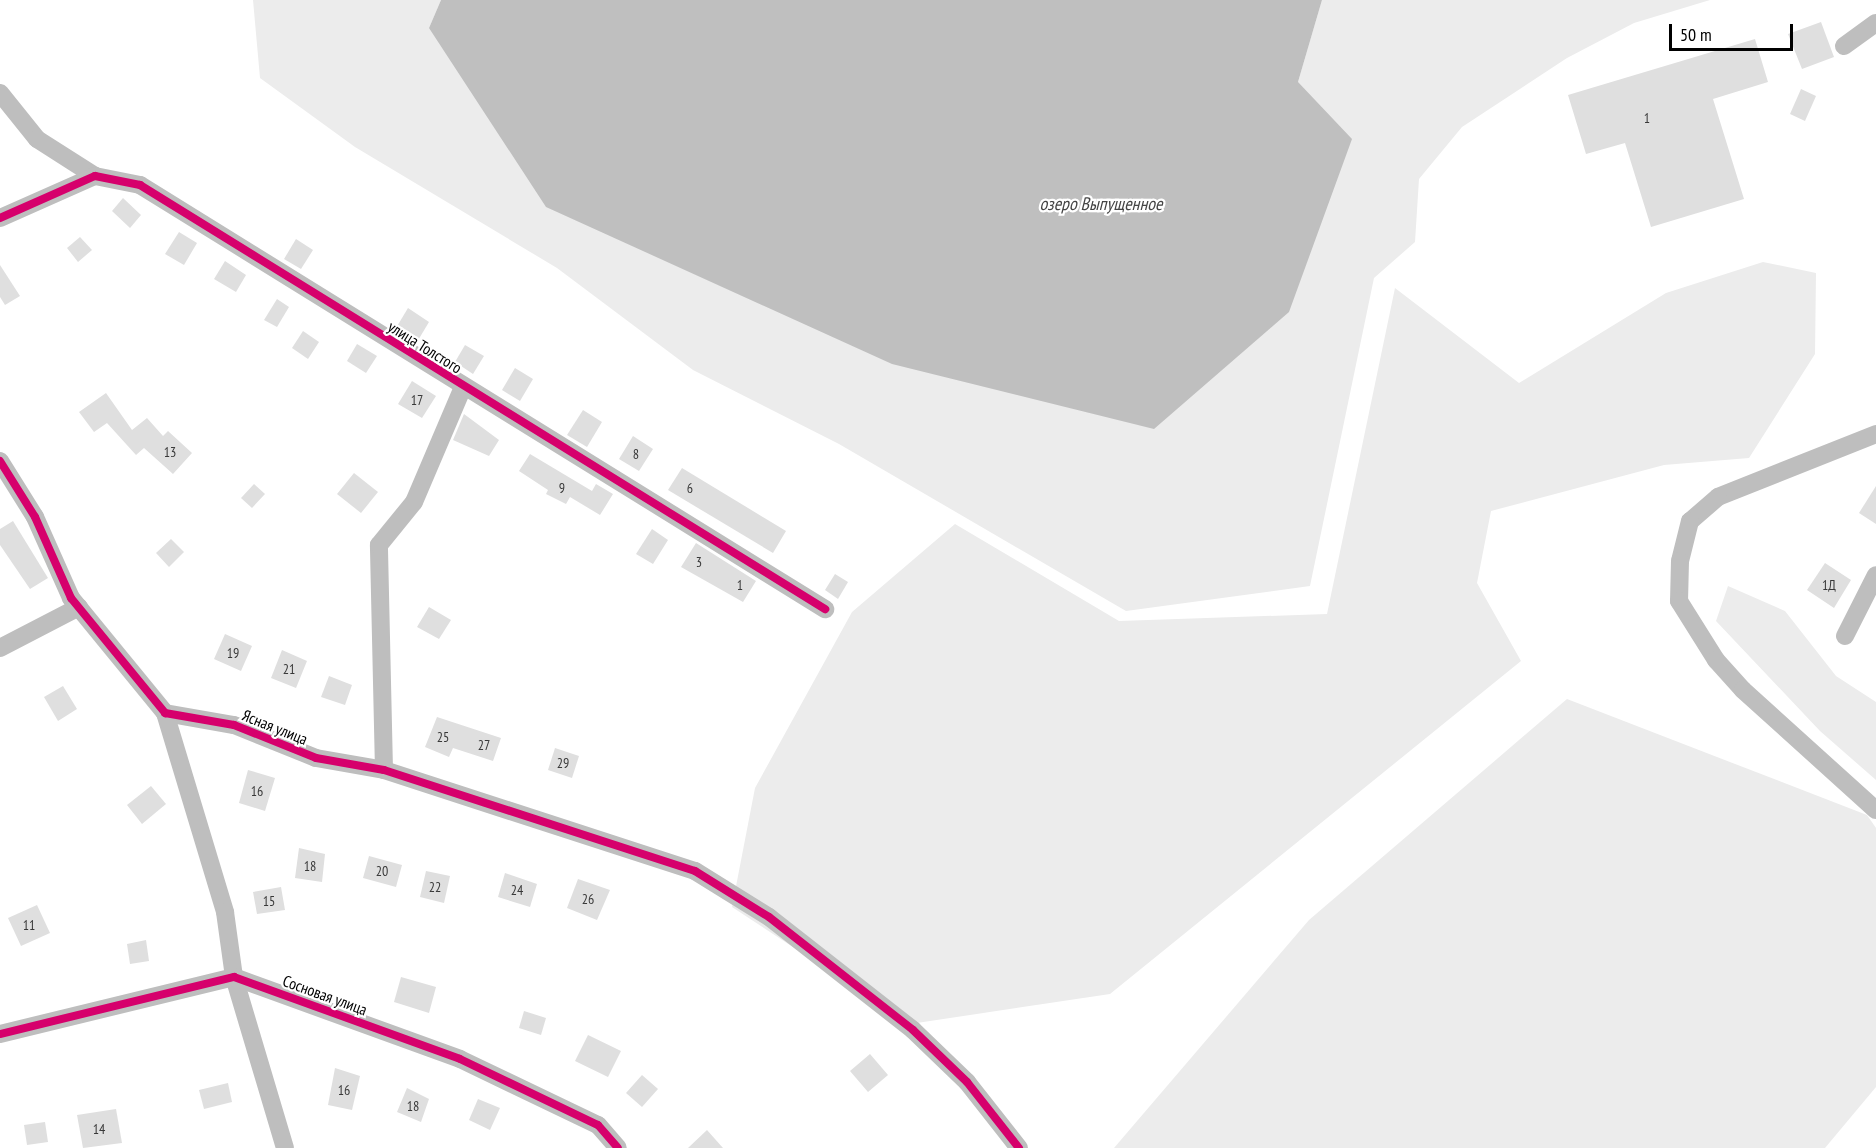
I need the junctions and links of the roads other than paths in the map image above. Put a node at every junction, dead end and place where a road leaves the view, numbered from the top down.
1 (1876, 23) edge
2 (1876, 36) edge
3 (1, 103) edge
4 (95, 176) junction
5 (0, 218) edge
6 (463, 387) junction
7 (1876, 434) edge
8 (0, 461) edge
9 (1876, 575) edge
10 (79, 607) junction
11 (825, 609) dead end
12 (1845, 636) dead end
13 (0, 648) edge
14 (165, 712) junction
15 (384, 770) junction
16 (1876, 810) edge
17 (234, 977) junction
18 (0, 1034) edge
19 (285, 1148) edge
20 (618, 1148) edge
21 (1019, 1148) edge

1 - 2 street
3 - 4 street
4 - 5 street
4 - 6 street, улица Толстого
6 - 11 street, улица Толстого
6 - 15 street
7 - 16 street
8 - 10 street
9 - 12 street
10 - 13 street
10 - 14 street
14 - 15 street, Ясная улица
14 - 17 street
15 - 21 street, Ясная улица
17 - 18 street
17 - 19 street
17 - 20 street, Сосновая улица

